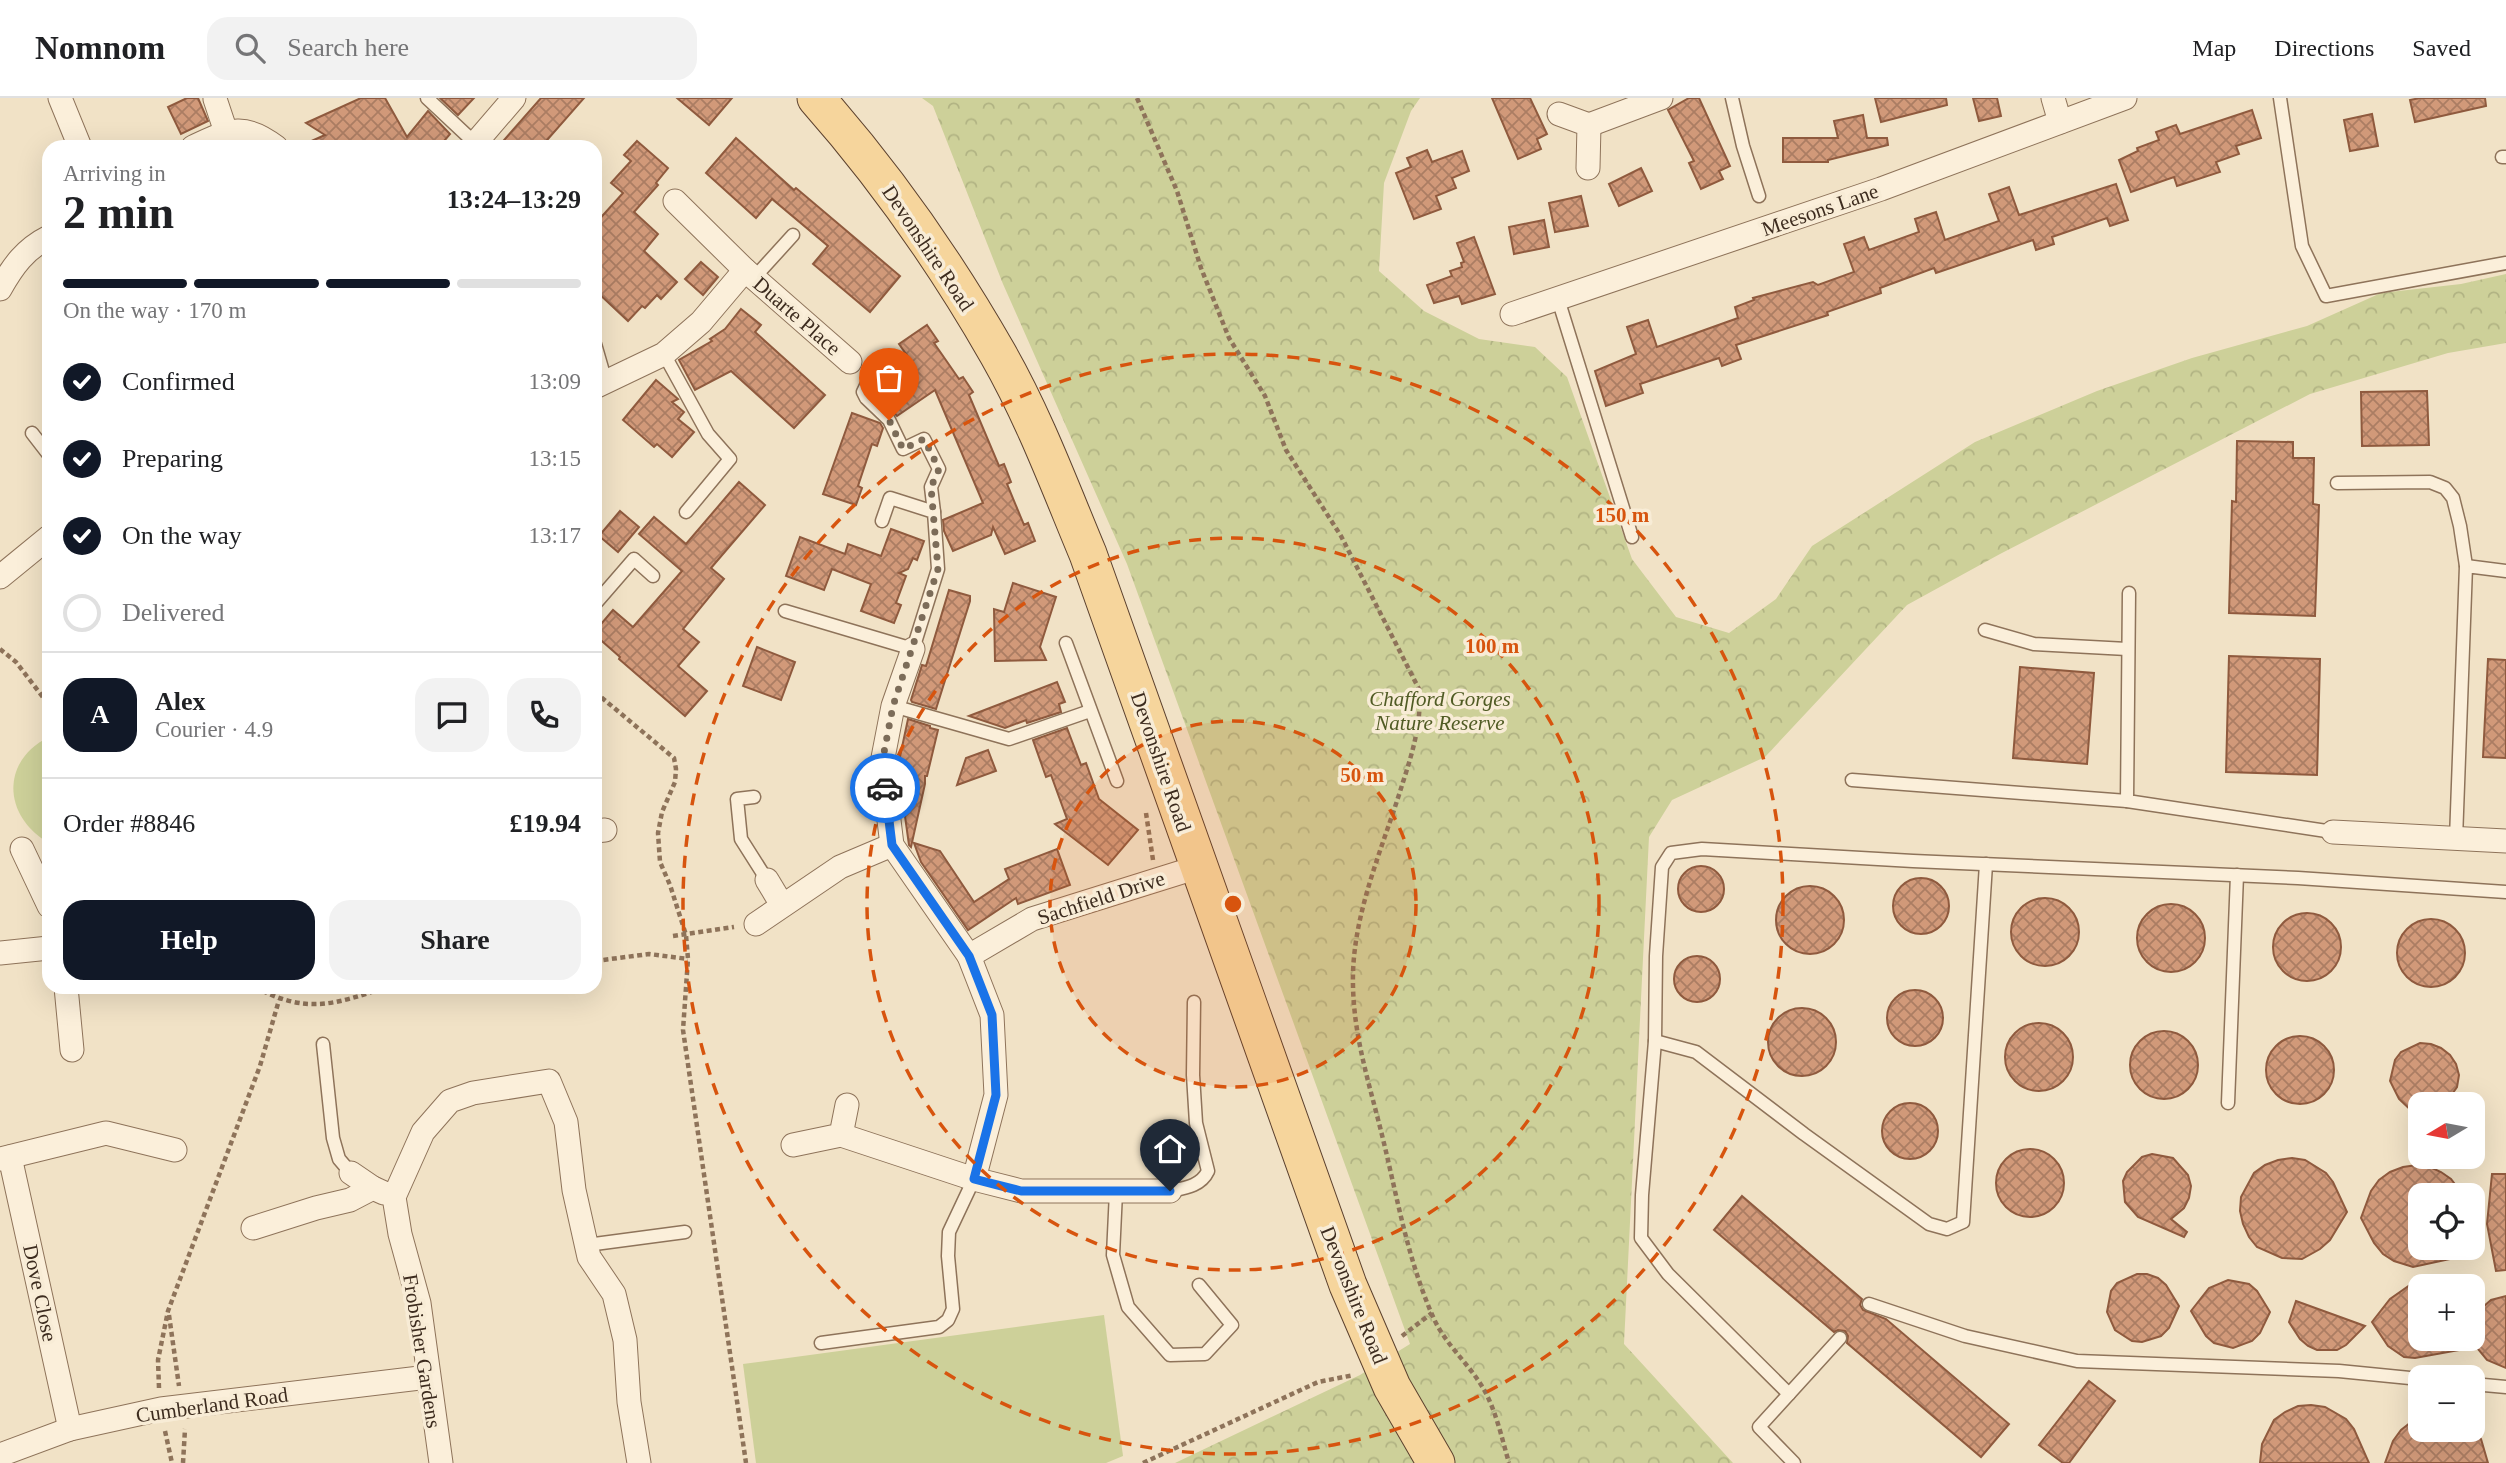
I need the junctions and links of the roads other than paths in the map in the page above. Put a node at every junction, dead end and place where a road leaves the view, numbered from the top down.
1 (61, 98) edge
2 (427, 98) edge
3 (514, 98) edge
4 (816, 98) edge
5 (1661, 98) edge
6 (1732, 98) edge
7 (2053, 98) edge
8 (2125, 98) edge
9 (2280, 98) edge
10 (215, 99) edge
11 (1559, 114) dead end
12 (2060, 122) junction
13 (1589, 125) junction
14 (226, 132) junction
15 (77, 140) edge
16 (208, 140) edge
17 (265, 140) edge
18 (468, 140) edge
19 (477, 140) edge
20 (1588, 168) dead end
21 (1759, 196) dead end
22 (674, 201) dead end
23 (793, 234) dead end
24 (42, 241) edge
25 (2506, 263) edge
26 (749, 274) junction
27 (0, 289) edge
28 (1558, 299) junction
29 (1512, 314) dead end
30 (664, 354) junction
31 (850, 362) dead end
32 (874, 369) dead end
33 (602, 384) edge
34 (32, 433) dead end
35 (42, 446) edge
36 (2337, 483) dead end
37 (685, 512) dead end
38 (934, 512) junction
39 (882, 521) dead end
40 (1632, 537) dead end
41 (42, 543) edge
42 (2466, 566) junction
43 (2506, 570) edge
44 (0, 576) edge
45 (653, 576) dead end
46 (2129, 593) dead end
47 (602, 596) edge
48 (785, 611) dead end
49 (1985, 630) dead end
50 (1066, 643) dead end
51 (913, 649) junction
52 (2127, 649) junction
53 (893, 706) junction
54 (1090, 711) junction
55 (1852, 780) dead end
56 (1116, 781) dead end
57 (754, 796) dead end
58 (2127, 801) junction
59 (2333, 832) joint
60 (2456, 839) junction
61 (2506, 841) edge
62 (892, 845) junction
63 (22, 849) dead end
64 (1986, 864) junction
65 (1198, 867) junction
66 (2237, 875) junction
67 (767, 880) joint
68 (42, 891) edge
69 (2506, 892) edge
70 (782, 905) junction
71 (756, 924) road end
72 (42, 949) edge
73 (0, 953) edge
74 (969, 956) junction
75 (67, 994) edge
76 (1194, 1002) dead end
77 (1655, 1041) junction
78 (323, 1044) dead end
79 (72, 1050) dead end
80 (2228, 1103) dead end
81 (847, 1105) dead end
82 (841, 1135) junction
83 (793, 1145) dead end
84 (175, 1150) dead end
85 (5, 1158) edge
86 (351, 1173) joint
87 (974, 1179) junction
88 (1170, 1191) joint
89 (1116, 1192) junction
90 (383, 1193) junction
91 (253, 1228) dead end
92 (685, 1232) dead end
93 (587, 1245) junction
94 (1199, 1285) dead end
95 (1868, 1304) dead end
96 (1840, 1338) dead end
97 (821, 1343) dead end
98 (428, 1377) junction
99 (2408, 1378) edge
100 (2485, 1385) edge
101 (2506, 1387) edge
102 (1789, 1394) junction
103 (70, 1429) junction
104 (0, 1455) edge
105 (441, 1463) edge
106 (639, 1463) edge
107 (1436, 1463) edge
108 (1794, 1463) edge

1 - 15 street
2 - 18 lane
3 - 19 street
4 - 65 main road, Devonshire Road
5 - 13 street
6 - 21 lane
7 - 12 street
8 - 12 street, Meesons Lane
9 - 25 lane
10 - 14 street
11 - 13 street
12 - 28 street, Meesons Lane
13 - 20 street
14 - 16 street
14 - 17 street
22 - 26 street, Duarte Place
23 - 26 lane
24 - 27 street
26 - 30 street, Duarte Place
26 - 31 street, Duarte Place
28 - 29 street, Meesons Lane
28 - 40 lane
30 - 33 street, Duarte Place
30 - 37 lane
32 - 38 lane
34 - 35 lane
36 - 42 lane
38 - 39 lane
38 - 51 lane
41 - 44 street
42 - 43 lane
42 - 60 lane
45 - 47 lane
46 - 52 lane
48 - 51 lane
49 - 52 lane
50 - 54 lane
51 - 53 street
52 - 58 lane
53 - 54 lane
53 - 62 street
54 - 56 lane
55 - 58 lane
57 - 67 lane
58 - 59 lane
59 - 60 street
60 - 61 street
62 - 70 street
62 - 74 street
63 - 68 street
64 - 66 lane
64 - 77 lane
64 - 77 lane
65 - 74 street, Sachfield Drive
65 - 107 main road, Devonshire Road
66 - 69 lane
66 - 80 lane
67 - 70 street
70 - 71 street
72 - 73 street
74 - 87 street
75 - 79 street
76 - 88 lane
77 - 102 lane
78 - 86 lane
81 - 82 street
82 - 83 street
82 - 87 street
84 - 85 street, Dove Close
85 - 103 street, Dove Close
86 - 90 street
87 - 89 street
87 - 97 lane
88 - 89 street
89 - 94 lane
90 - 91 street
90 - 93 street
90 - 98 street, Frobisher Gardens
92 - 93 lane
93 - 106 street
95 - 99 lane
96 - 102 lane
98 - 103 street, Cumberland Road
98 - 105 street, Frobisher Gardens
100 - 101 lane
102 - 108 lane
103 - 104 street, Cumberland Road

